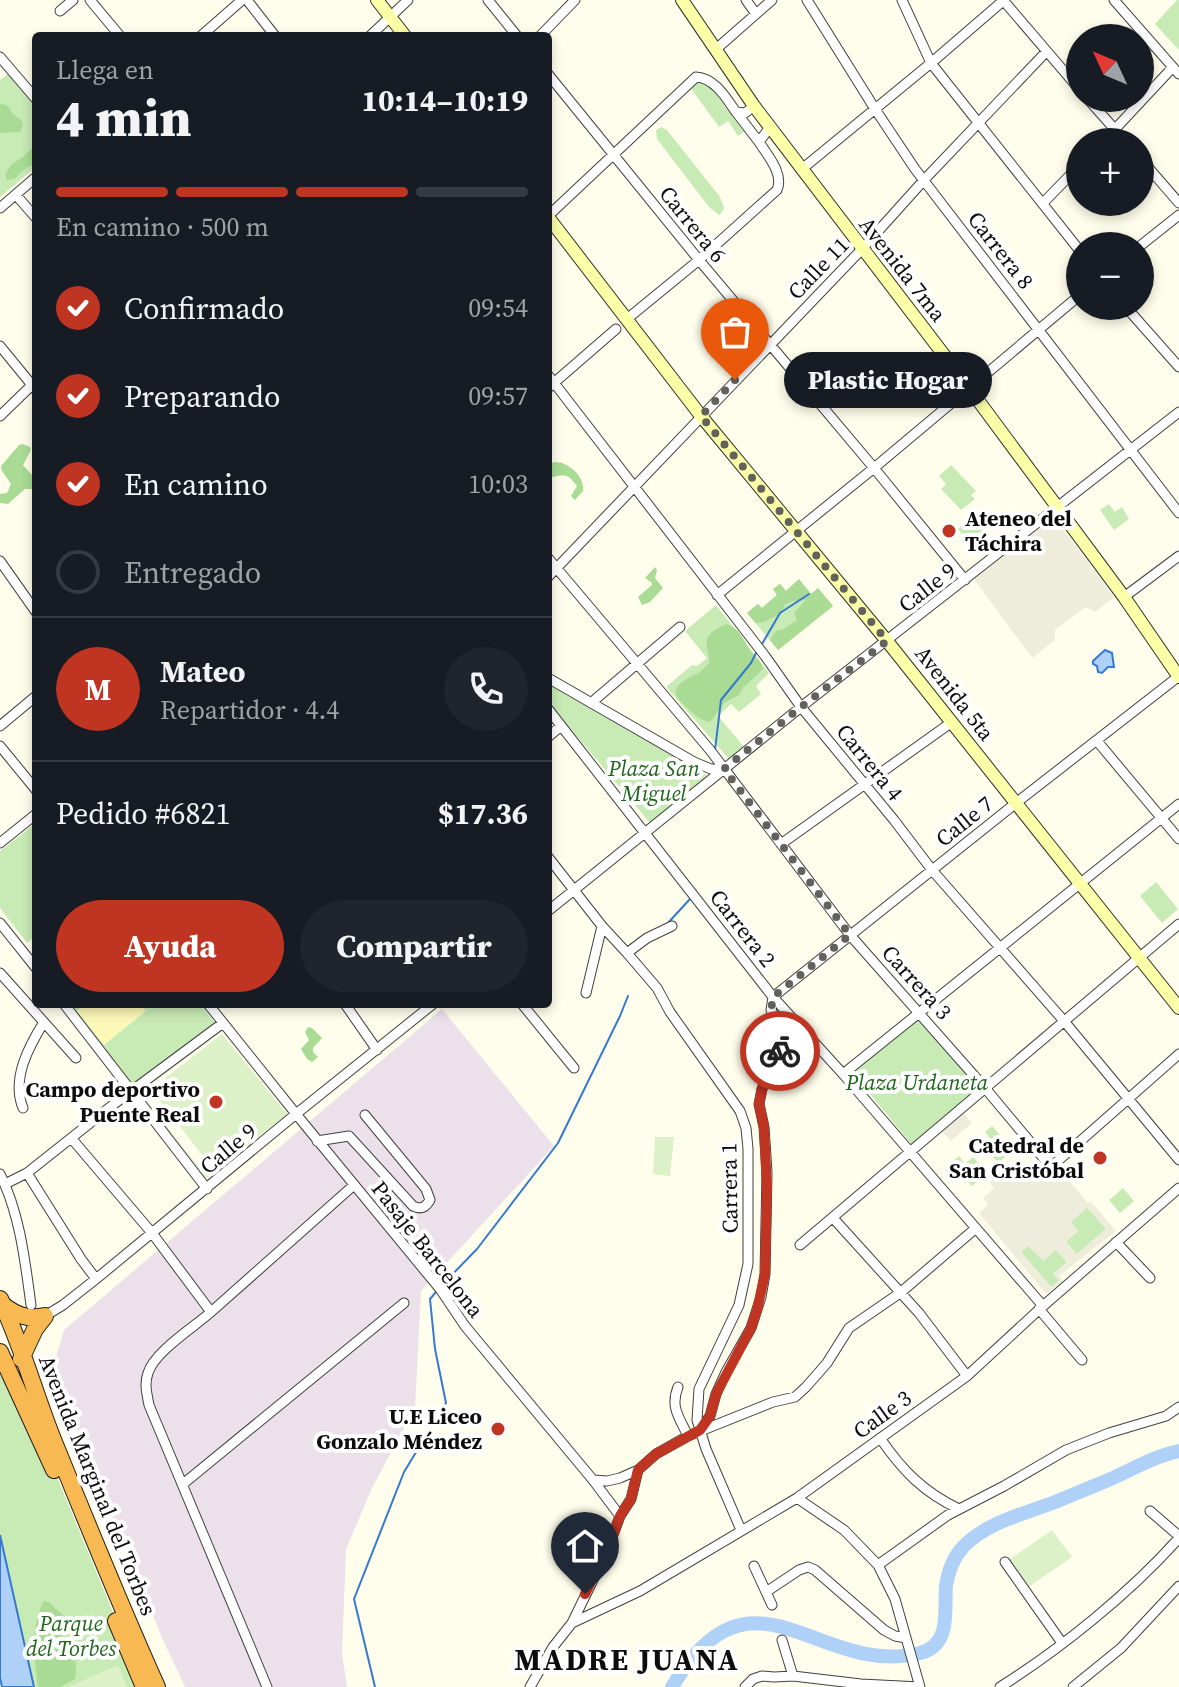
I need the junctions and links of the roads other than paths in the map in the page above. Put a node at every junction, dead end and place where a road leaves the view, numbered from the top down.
1 (73, 0) edge
2 (90, 0) edge
3 (244, 0) edge
4 (377, 0) edge
5 (408, 0) edge
6 (488, 0) edge
7 (575, 0) edge
8 (682, 0) edge
9 (746, 0) edge
10 (772, 0) edge
11 (807, 0) edge
12 (902, 0) edge
13 (1003, 0) edge
14 (1114, 0) edge
15 (60, 11) dead end
16 (756, 14) junction
17 (390, 17) junction
18 (117, 32) edge
19 (206, 32) edge
20 (272, 32) edge
21 (374, 32) edge
22 (402, 32) edge
23 (514, 32) edge
24 (544, 32) edge
25 (715, 50) junction
26 (1046, 52) junction
27 (0, 57) edge
28 (931, 63) junction
29 (1176, 71) edge
30 (1066, 74) edge
31 (552, 79) edge
32 (32, 94) edge
33 (754, 106) junction
34 (875, 109) junction
35 (736, 112) junction
36 (1100, 112) edge
37 (978, 123) junction
38 (770, 127) junction
39 (1114, 128) edge
40 (1116, 128) edge
41 (759, 142) junction
42 (614, 154) junction
43 (802, 169) junction
44 (1154, 174) edge
45 (1066, 179) edge
46 (924, 180) junction
47 (32, 181) edge
48 (16, 195) junction
49 (1043, 203) junction
50 (1179, 203) edge
51 (0, 208) edge
52 (552, 212) edge
53 (32, 213) edge
54 (1179, 215) edge
55 (552, 221) edge
56 (1066, 233) edge
57 (1154, 235) edge
58 (862, 249) junction
59 (699, 260) junction
60 (1066, 307) edge
61 (627, 319) junction
62 (1137, 320) edge
63 (616, 329) dead end
64 (1039, 329) junction
65 (770, 345) junction
66 (0, 346) edge
67 (1179, 367) edge
68 (552, 380) edge
69 (32, 382) edge
70 (552, 384) edge
71 (32, 388) edge
72 (969, 388) junction
73 (1179, 412) edge
74 (0, 416) edge
75 (701, 416) junction
76 (1131, 449) junction
77 (874, 468) junction
78 (634, 485) junction
79 (1057, 508) junction
80 (1179, 513) edge
81 (796, 531) junction
82 (1179, 556) edge
83 (0, 561) edge
84 (552, 563) edge
85 (556, 568) junction
86 (552, 572) edge
87 (4, 573) edge
88 (965, 580) junction
89 (717, 595) junction
90 (1124, 597) junction
91 (32, 607) edge
92 (680, 627) dead end
93 (887, 641) junction
94 (637, 664) junction
95 (1179, 677) edge
96 (552, 680) edge
97 (32, 699) edge
98 (591, 703) junction
99 (801, 707) junction
100 (552, 714) edge
101 (952, 722) junction
102 (0, 726) edge
103 (561, 726) junction
104 (552, 734) edge
105 (1097, 741) junction
106 (0, 746) edge
107 (724, 769) junction
108 (865, 784) junction
109 (32, 785) edge
110 (1016, 803) junction
111 (1179, 804) edge
112 (32, 817) edge
113 (1161, 818) junction
114 (645, 833) junction
115 (1179, 839) edge
116 (0, 843) edge
117 (781, 844) junction
118 (552, 862) edge
119 (932, 870) junction
120 (1080, 884) junction
121 (574, 890) junction
122 (552, 908) edge
123 (0, 923) edge
124 (1179, 924) edge
125 (602, 926) junction
126 (672, 926) dead end
127 (850, 935) junction
128 (1000, 948) junction
129 (627, 953) junction
130 (1138, 957) junction
131 (32, 963) edge
132 (0, 973) edge
133 (586, 993) dead end
134 (773, 997) junction
135 (67, 1008) edge
136 (215, 1008) edge
137 (348, 1008) edge
138 (428, 1008) edge
139 (525, 1008) edge
140 (1179, 1008) edge
141 (919, 1012) junction
142 (1064, 1021) junction
143 (44, 1022) junction
144 (223, 1023) junction
145 (377, 1050) junction
146 (1179, 1054) edge
147 (76, 1058) dead end
148 (574, 1068) dead end
149 (843, 1074) junction
150 (985, 1088) junction
151 (131, 1092) junction
152 (1128, 1100) junction
153 (23, 1108) dead end
154 (296, 1114) junction
155 (365, 1115) dead end
156 (72, 1139) junction
157 (317, 1141) junction
158 (910, 1153) junction
159 (1179, 1160) edge
160 (27, 1173) junction
161 (0, 1174) edge
162 (5, 1184) junction
163 (354, 1185) junction
164 (1179, 1188) edge
165 (207, 1189) junction
166 (833, 1218) junction
167 (976, 1228) junction
168 (152, 1233) junction
169 (1116, 1242) junction
170 (800, 1245) dead end
171 (1150, 1278) dead end
172 (96, 1279) junction
173 (900, 1293) junction
174 (1, 1303) edge
175 (404, 1303) dead end
176 (31, 1305) dead end
177 (1041, 1308) junction
178 (211, 1312) junction
179 (45, 1316) junction
180 (2, 1356) edge
181 (23, 1356) junction
182 (1082, 1360) dead end
183 (967, 1376) junction
184 (678, 1387) dead end
185 (1179, 1407) edge
186 (700, 1430) junction
187 (688, 1436) junction
188 (880, 1438) junction
189 (638, 1470) junction
190 (593, 1480) junction
191 (183, 1484) junction
192 (797, 1498) junction
193 (959, 1509) junction
194 (1150, 1511) dead end
195 (620, 1516) junction
196 (741, 1530) junction
197 (1179, 1537) edge
198 (1005, 1562) dead end
199 (878, 1565) junction
200 (754, 1566) dead end
201 (1179, 1586) edge
202 (766, 1592) junction
203 (772, 1605) dead end
204 (572, 1623) junction
205 (782, 1640) dead end
206 (907, 1642) junction
207 (1062, 1643) junction
208 (793, 1676) junction
209 (144, 1687) edge
210 (157, 1687) edge
211 (267, 1687) edge
212 (530, 1687) edge
213 (745, 1687) edge
214 (920, 1687) edge
215 (1000, 1687) edge
216 (1073, 1687) edge

1 - 15 street
2 - 18 street
3 - 19 street
3 - 20 street
4 - 17 street
5 - 17 street
6 - 23 street
7 - 24 street
8 - 25 street, Avenida 7ma
9 - 16 street
10 - 16 street
11 - 34 street, Carrera 8
12 - 28 street
13 - 26 street
13 - 28 street
14 - 29 street
16 - 25 street
17 - 21 street
17 - 22 street
25 - 33 street, Avenida 7ma
26 - 30 street
26 - 37 street, Calle 11
27 - 32 street
28 - 34 street
28 - 37 street
29 - 40 street
31 - 42 street, Carrera 6
33 - 35 street
33 - 38 street, Avenida 7ma
34 - 43 street
34 - 46 street, Carrera 8
35 - 41 street
35 - 42 street
36 - 39 street
37 - 46 street, Calle 11
37 - 49 street
38 - 41 street
38 - 43 street, Avenida 7ma
41 - 59 street
42 - 52 street
42 - 59 street, Carrera 6
43 - 58 street, Avenida 7ma
44 - 50 street
45 - 49 street
46 - 58 street, Calle 11
46 - 64 street, Carrera 8
47 - 48 street
48 - 51 street
48 - 53 street
49 - 56 street
54 - 57 street
55 - 61 street, Avenida 5ta
58 - 65 street, Calle 11
58 - 72 street, Avenida 7ma
59 - 61 street
59 - 65 street, Carrera 6
60 - 64 street
61 - 75 street, Avenida 5ta
62 - 67 street
63 - 68 street
64 - 72 street
64 - 76 street, Carrera 8
65 - 75 street, Calle 11
65 - 77 street, Carrera 6
66 - 69 street
70 - 78 street, Carrera 4
71 - 74 street
72 - 77 street
72 - 79 street, Avenida 7ma
73 - 76 street, Calle 9
75 - 78 street, Calle 11
75 - 81 street, Avenida 5ta
76 - 79 street, Calle 9
76 - 80 street, Carrera 8
77 - 81 street
77 - 88 street, Carrera 6
78 - 85 street, Calle 11
78 - 89 street, Carrera 4
79 - 88 street, Calle 9
79 - 90 street, Avenida 7ma
81 - 89 street
81 - 93 street, Avenida 5ta
82 - 90 street
83 - 87 street
84 - 85 street, Carrera 3
85 - 86 street, Calle 11
85 - 94 street, Carrera 3
87 - 91 street
88 - 93 street, Calle 9
89 - 99 street, Carrera 4
90 - 95 street, Avenida 7ma
92 - 94 street
93 - 99 street, Calle 9
93 - 101 street, Avenida 5ta
94 - 98 street
94 - 107 street, Carrera 3
95 - 105 street, Calle 7
96 - 98 street
97 - 102 street
98 - 107 street
99 - 107 street, Calle 9
99 - 108 street, Carrera 4
100 - 103 street, Carrera 2
101 - 108 street
101 - 110 street, Avenida 5ta
103 - 104 street
103 - 114 street, Carrera 2
105 - 110 street, Calle 7
105 - 113 street
106 - 109 street
107 - 114 street, Calle 9
107 - 117 street, Carrera 3
108 - 117 street
108 - 119 street, Carrera 4
110 - 119 street, Calle 7
110 - 120 street, Avenida 5ta
111 - 113 street
112 - 116 street
113 - 115 street
113 - 120 street
114 - 121 street, Calle 9
114 - 134 street, Carrera 2
117 - 127 street, Carrera 3
118 - 121 street, Carrera 1
119 - 127 street, Calle 7
119 - 128 street, Carrera 4
120 - 128 street
120 - 130 street, Avenida 5ta
121 - 122 street, Calle 9
121 - 125 street, Carrera 1
123 - 131 street
124 - 130 street
125 - 129 street, Carrera 1
125 - 133 street
126 - 129 street
127 - 134 street, Calle 7
127 - 141 street, Carrera 3
128 - 141 street
128 - 142 street, Carrera 4
129 - 186 street, Carrera 1
130 - 140 street, Avenida 5ta
130 - 142 street
132 - 143 street
134 - 149 street, Carrera 2
134 - 186 street
135 - 151 street
136 - 144 street, Pasaje Barcelona
137 - 145 street
138 - 145 street, Calle 9
139 - 148 street
141 - 149 street
141 - 150 street, Carrera 3
142 - 150 street
142 - 152 street, Carrera 4
143 - 147 street
143 - 153 street
144 - 151 street
144 - 154 street, Pasaje Barcelona
145 - 154 street, Calle 9
146 - 152 street
149 - 158 street, Carrera 2
150 - 152 street, Carrera 3
150 - 158 street
151 - 156 street
151 - 165 street
152 - 159 street, Carrera 4
154 - 157 street, Pasaje Barcelona
154 - 165 street, Calle 9
155 - 157 street
156 - 160 street
156 - 168 street
157 - 163 street, Pasaje Barcelona
158 - 166 street
158 - 167 street, Carrera 2
160 - 162 street
160 - 172 street
161 - 162 street
162 - 176 street
163 - 178 street
163 - 190 street, Pasaje Barcelona
164 - 169 street, Calle 3
165 - 168 street, Calle 9
166 - 170 street
166 - 173 street
167 - 173 street
167 - 177 street, Carrera 2
168 - 172 street, Calle 9
168 - 178 street
169 - 171 street
169 - 177 street, Calle 3
172 - 179 street, Calle 9
173 - 183 street
173 - 186 street
174 - 179 highway
174 - 181 highway, Avenida Marginal del Torbes
175 - 191 street
177 - 182 street, Carrera 2
177 - 183 street, Calle 3
178 - 191 street
179 - 181 highway
180 - 181 highway
180 - 209 highway, Avenida Marginal del Torbes
181 - 210 highway, Avenida Marginal del Torbes
183 - 188 street, Calle 3
184 - 187 street
185 - 193 street
186 - 187 street
186 - 196 street, Carrera 1
187 - 189 street
188 - 192 street, Calle 3
188 - 193 street
189 - 190 street
189 - 195 street
190 - 195 street, Pasaje Barcelona
191 - 211 street
192 - 196 street, Calle 3
192 - 199 street
193 - 199 street
194 - 197 street
195 - 204 street
196 - 204 street, Calle 3
197 - 207 street
198 - 207 street
199 - 206 street
200 - 202 street
201 - 216 street
202 - 203 street
202 - 206 street
204 - 212 street
205 - 208 street
206 - 214 street
207 - 215 street
208 - 213 street
208 - 214 street

